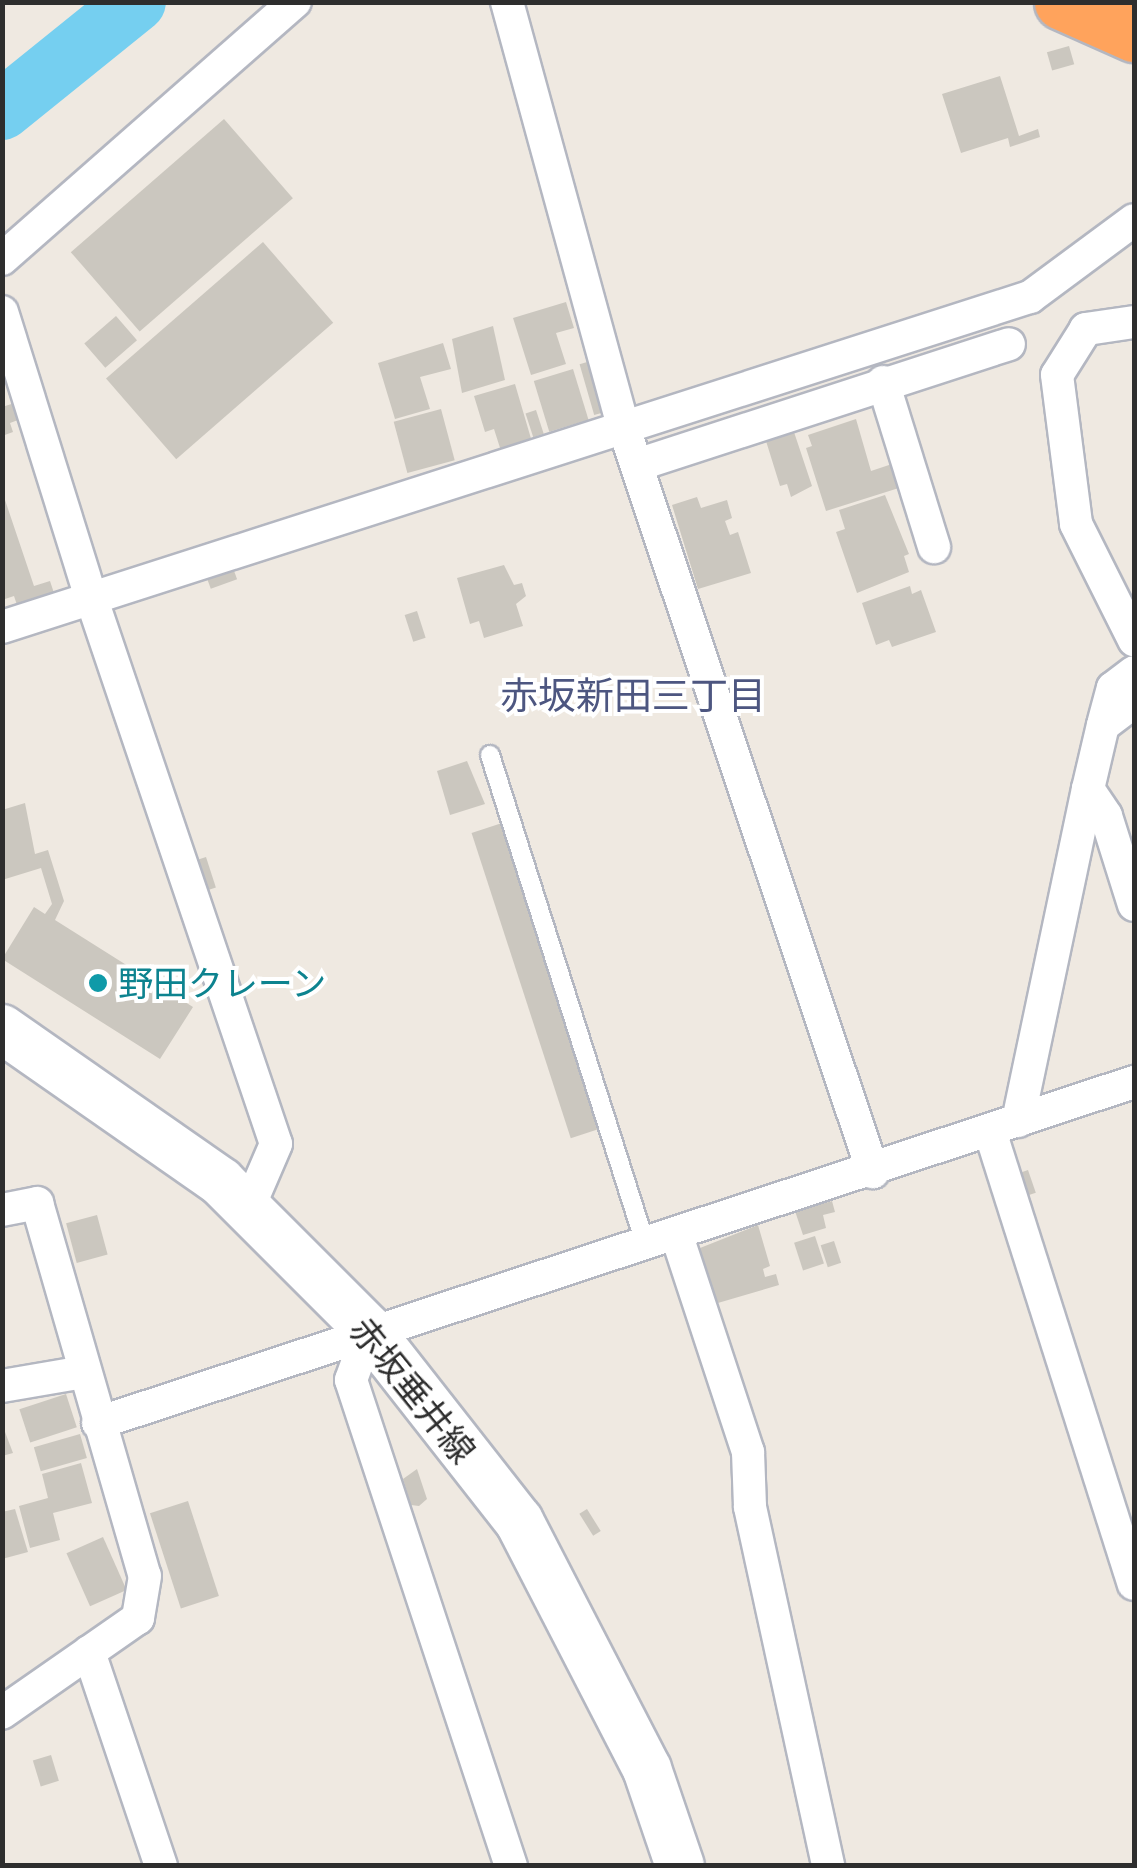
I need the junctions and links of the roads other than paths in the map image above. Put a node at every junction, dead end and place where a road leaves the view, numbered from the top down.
1 (295, 2) edge
2 (507, 2) edge
3 (1062, 2) edge
4 (1134, 34) edge
5 (1134, 220) edge
6 (2, 259) edge
7 (2, 312) edge
8 (1134, 322) edge
9 (1008, 344) dead end
10 (883, 382) junction
11 (623, 424) junction
12 (638, 465) junction
13 (934, 547) dead end
14 (91, 598) junction
15 (2, 626) edge
16 (1134, 640) edge
17 (1134, 672) edge
18 (1134, 702) edge
19 (1103, 725) junction
20 (490, 754) dead end
21 (1088, 789) junction
22 (1134, 905) edge
23 (2, 1029) edge
24 (1134, 1082) edge
25 (1004, 1126) junction
26 (873, 1172) junction
27 (248, 1209) junction
28 (2, 1210) edge
29 (661, 1238) junction
30 (368, 1330) junction
31 (84, 1372) junction
32 (2, 1386) edge
33 (98, 1423) junction
34 (1134, 1584) edge
35 (89, 1652) junction
36 (2, 1713) edge
37 (820, 1863) edge
38 (161, 1866) edge
39 (510, 1866) edge
40 (680, 1866) edge

1 - 6 street
2 - 11 street
3 - 4 highway
5 - 11 street
7 - 14 street
8 - 16 street
9 - 10 street
10 - 12 street
10 - 13 street
11 - 12 street
11 - 14 street
12 - 26 street
14 - 15 street
14 - 27 street
17 - 19 street
18 - 19 street
19 - 21 street
20 - 29 lane
21 - 22 street
21 - 25 street
23 - 27 main road, 赤坂垂井線
24 - 25 street
25 - 26 street
25 - 34 street
26 - 29 street
27 - 30 main road, 赤坂垂井線
28 - 31 street
29 - 30 street
29 - 37 street
30 - 33 street
30 - 39 street
30 - 40 main road, 赤坂垂井線
31 - 32 street
31 - 33 street
33 - 35 street
35 - 36 street
35 - 38 street

